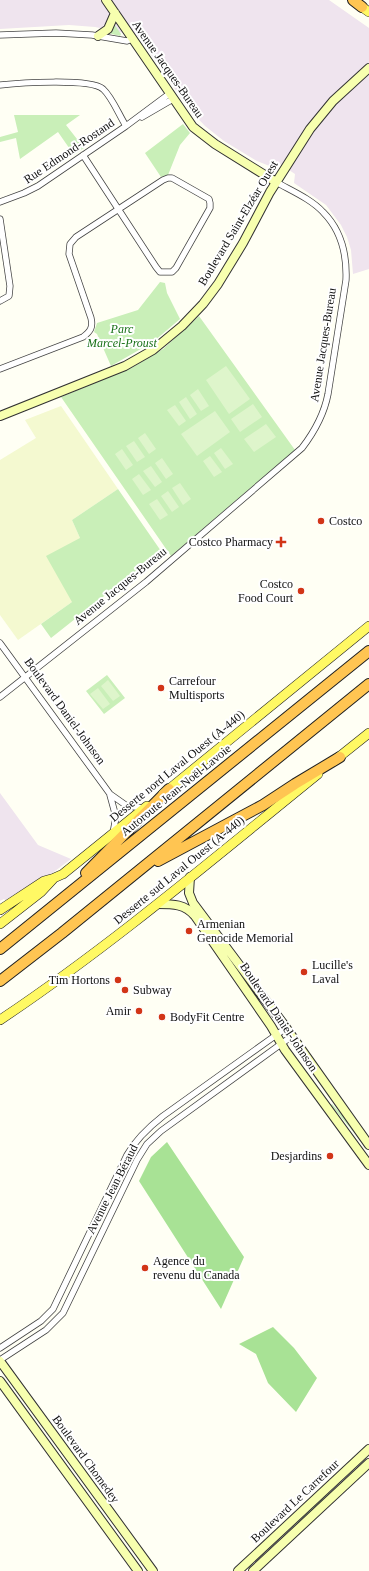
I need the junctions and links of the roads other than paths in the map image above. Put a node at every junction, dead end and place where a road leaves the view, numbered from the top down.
1 (106, 0) edge
2 (349, 0) edge
3 (353, 0) edge
4 (366, 9) edge
5 (115, 13) junction
6 (0, 35) edge
7 (98, 36) junction
8 (132, 39) junction
9 (369, 68) edge
10 (0, 85) edge
11 (171, 96) junction
12 (126, 126) junction
13 (83, 155) junction
14 (276, 182) junction
15 (0, 202) edge
16 (118, 209) junction
17 (0, 219) edge
18 (0, 301) edge
19 (0, 369) edge
20 (0, 416) edge
21 (369, 626) edge
22 (0, 643) edge
23 (369, 651) edge
24 (25, 677) junction
25 (369, 684) edge
26 (0, 697) edge
27 (369, 733) edge
28 (340, 757) junction
29 (169, 789) junction
30 (110, 794) junction
31 (144, 808) junction
32 (112, 834) junction
33 (136, 872) junction
34 (190, 877) junction
35 (54, 878) junction
36 (57, 903) junction
37 (158, 904) junction
38 (0, 910) edge
39 (0, 924) edge
40 (0, 949) edge
41 (0, 981) edge
42 (0, 1020) edge
43 (286, 1028) junction
44 (276, 1035) junction
45 (292, 1036) junction
46 (282, 1044) junction
47 (369, 1145) edge
48 (369, 1165) edge
49 (0, 1348) edge
50 (0, 1360) edge
51 (0, 1381) edge
52 (369, 1449) edge
53 (369, 1463) edge
54 (138, 1571) edge
55 (153, 1571) edge
56 (238, 1571) edge
57 (253, 1571) edge

1 - 5 street, Avenue Jacques-Bureau
2 - 4 street
3 - 4 highway
5 - 7 street
5 - 8 street, Avenue Jacques-Bureau
6 - 7 street
7 - 8 street
8 - 11 street, Avenue Jacques-Bureau
9 - 14 street, Boulevard Saint-Elzéar Ouest
10 - 12 street
11 - 12 street, Rue Edmond-Rostand
11 - 14 street, Avenue Jacques-Bureau
12 - 13 street, Rue Edmond-Rostand
13 - 15 street, Rue Edmond-Rostand
13 - 16 street
14 - 20 street, Boulevard Saint-Elzéar Ouest
14 - 24 street, Avenue Jacques-Bureau
16 - 16 street
16 - 19 street
17 - 18 street
21 - 29 main road, Desserte nord Laval Ouest (A-440)
22 - 24 street, Boulevard Daniel-Johnson
23 - 36 highway, Autoroute Jean-Noël-Lavoie
24 - 26 street, Avenue Jacques-Bureau
24 - 30 street, Boulevard Daniel-Johnson
25 - 33 highway
27 - 28 main road, Desserte sud Laval Ouest (A-440)
28 - 33 highway
28 - 34 main road, Desserte sud Laval Ouest (A-440)
29 - 31 main road, Desserte nord Laval Ouest (A-440)
29 - 36 highway
30 - 31 street, Boulevard Daniel-Johnson
30 - 32 street, Boulevard Daniel-Johnson
31 - 32 main road, Desserte nord Laval Ouest (A-440)
32 - 35 main road, Desserte nord Laval Ouest (A-440)
33 - 41 highway
34 - 37 main road, Desserte sud Laval Ouest (A-440)
34 - 43 street, Boulevard Daniel-Johnson
35 - 38 main road
35 - 39 main road, Desserte nord Laval Ouest (A-440)
36 - 40 highway, Autoroute Jean-Noël-Lavoie
37 - 42 main road, Desserte sud Laval Ouest (A-440)
37 - 44 street, Boulevard Daniel-Johnson
43 - 44 street, Avenue Jean Béraud
43 - 45 street, Boulevard Daniel-Johnson
44 - 46 street, Boulevard Daniel-Johnson
44 - 49 street, Avenue Jean Béraud
45 - 46 street, Avenue Jean Béraud
45 - 47 street, Boulevard Daniel-Johnson
46 - 48 street, Boulevard Daniel-Johnson
46 - 50 street, Avenue Jean Béraud
50 - 55 street, Boulevard Chomedey
51 - 54 street, Boulevard Chomedey
52 - 56 street, Boulevard Le Carrefour
53 - 57 street, Boulevard Le Carrefour

